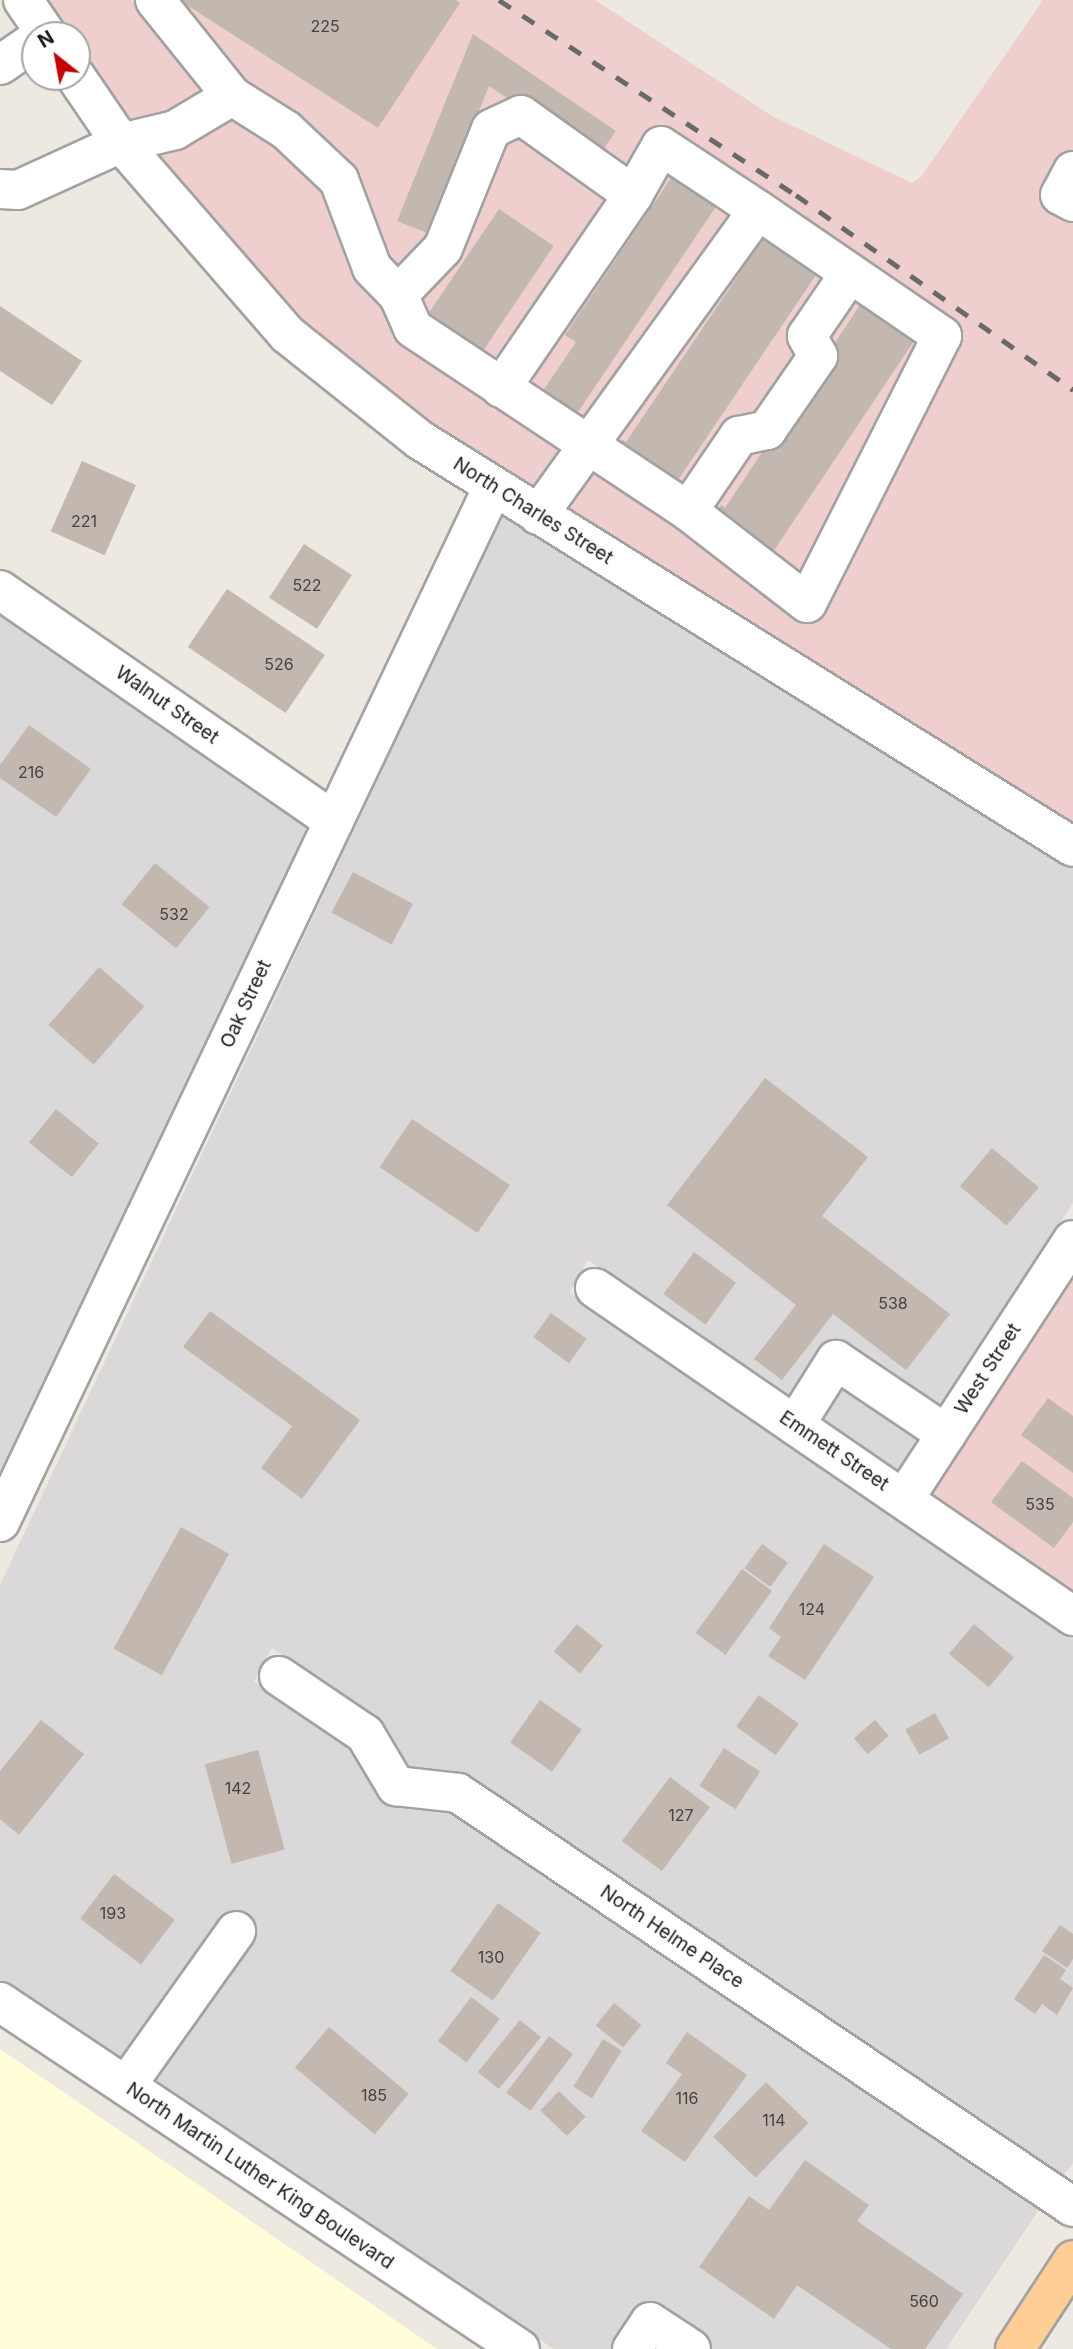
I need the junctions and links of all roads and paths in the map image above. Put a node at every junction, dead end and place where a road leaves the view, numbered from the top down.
1 (23, 0) edge
2 (155, 0) edge
3 (35, 21) edge
4 (21, 51) edge
5 (0, 65) edge
6 (86, 91) edge
7 (232, 96) junction
8 (121, 143) junction
9 (1073, 171) edge
10 (0, 189) edge
11 (633, 195) junction
12 (1073, 202) edge
13 (758, 209) junction
14 (850, 272) junction
15 (398, 295) junction
16 (501, 388) junction
17 (589, 449) junction
18 (494, 487) junction
19 (688, 511) junction
20 (538, 515) junction
21 (0, 590) edge
22 (334, 821) junction
23 (1073, 847) edge
24 (1071, 1247) edge
25 (595, 1288) dead end
26 (795, 1424) junction
27 (946, 1434) junction
28 (904, 1499) junction
29 (0, 1522) edge
30 (1073, 1616) edge
31 (279, 1675) dead end
32 (236, 1931) dead end
33 (0, 2002) edge
34 (126, 2086) junction
35 (1073, 2207) edge
36 (1073, 2260) edge
37 (520, 2349) edge
38 (632, 2349) edge
39 (691, 2349) edge
40 (1015, 2349) edge

1 - 3 street
2 - 7 street
4 - 5 street
6 - 8 street, North Charles Street
7 - 8 street
7 - 15 street
8 - 10 street
8 - 18 street, North Charles Street
9 - 12 street
11 - 13 street
11 - 15 street
11 - 16 street
13 - 14 street
13 - 17 street
14 - 19 street
14 - 19 street
15 - 16 street
16 - 17 street
17 - 19 street
17 - 20 street
18 - 20 street, North Charles Street
18 - 22 street, Oak Street
20 - 23 street, North Charles Street
21 - 22 street, Walnut Street
22 - 29 street, Oak Street
24 - 27 street, West Street
25 - 26 street, Emmett Street
26 - 27 street
26 - 28 street, Emmett Street
27 - 28 street, West Street
28 - 30 street, Emmett Street
31 - 35 street, North Helme Place
32 - 34 street
33 - 34 street, North Martin Luther King Boulevard
34 - 37 street, North Martin Luther King Boulevard
36 - 40 main road
38 - 39 street

